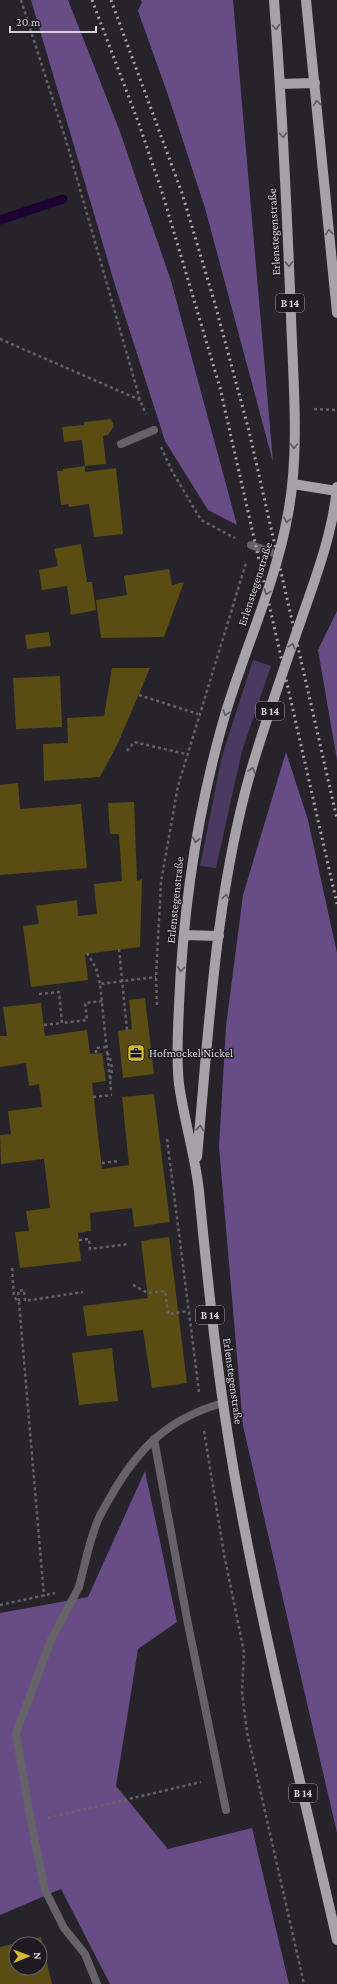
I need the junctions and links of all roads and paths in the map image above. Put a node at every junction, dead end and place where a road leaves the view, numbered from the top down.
1 (21, 0) edge
2 (274, 0) edge
3 (306, 0) edge
4 (315, 83) junction
5 (280, 84) junction
6 (337, 313) edge
7 (0, 339) edge
8 (140, 400) junction
9 (313, 409) dead end
10 (337, 410) edge
11 (154, 430) junction
12 (121, 444) dead end
13 (293, 484) junction
14 (337, 487) edge
15 (337, 492) edge
16 (251, 545) joint
17 (279, 555) junction
18 (139, 695) dead end
19 (198, 714) dead end
20 (127, 751) dead end
21 (186, 754) dead end
22 (184, 935) junction
23 (219, 936) junction
24 (119, 949) dead end
25 (87, 953) dead end
26 (156, 977) dead end
27 (122, 981) junction
28 (100, 984) junction
29 (39, 994) dead end
30 (102, 1001) junction
31 (62, 1023) junction
32 (44, 1025) dead end
33 (127, 1030) dead end
34 (106, 1047) junction
35 (96, 1053) dead end
36 (111, 1090) dead end
37 (112, 1095) dead end
38 (93, 1097) dead end
39 (119, 1161) dead end
40 (102, 1163) dead end
41 (196, 1167) junction
42 (79, 1240) dead end
43 (128, 1244) dead end
44 (12, 1268) dead end
45 (133, 1285) dead end
46 (83, 1292) dead end
47 (19, 1302) junction
48 (188, 1311) dead end
49 (223, 1403) junction
50 (201, 1410) junction
51 (154, 1439) junction
52 (78, 1587) junction
53 (44, 1596) junction
54 (0, 1604) edge
55 (219, 1778) junction
56 (226, 1810) dead end
57 (31, 1822) junction
58 (337, 1940) edge
59 (97, 1984) edge
60 (304, 1984) edge

1 - 8 path
2 -> 5 main road, Erlenstegenstraße / B 14
3 - 4 main road
4 - 5 main road
6 -> 4 main road
5 -> 13 main road, Erlenstegenstraße / B 14
7 - 8 path
8 - 11 path
9 - 10 path
11 - 12 street
11 - 16 path
13 - 15 main road
13 -> 17 main road, Erlenstegenstraße / B 14
14 - 15 main road, Erlenstegenstraße / B 14
23 -> 15 main road, Erlenstegenstraße / B 14
16 - 17 street
17 -> 22 main road, Erlenstegenstraße / B 14
18 - 19 path
20 - 21 path
22 - 23 main road
22 -> 41 main road, Erlenstegenstraße / B 14
41 -> 23 main road, Erlenstegenstraße / B 14
24 - 27 path
25 - 28 path
26 - 27 path
27 - 28 path
27 - 33 path
28 - 30 path
29 - 31 path
30 - 31 path
30 - 34 path
31 - 32 path
34 - 35 path
34 - 36 path
37 - 38 path
39 - 40 path
41 - 49 main road, Erlenstegenstraße / B 14
42 - 43 path
44 - 47 path
45 - 48 path
46 - 47 path
47 - 53 path
49 - 50 street
49 - 58 main road, Erlenstegenstraße / B 14
50 - 51 street
50 - 60 path
51 - 52 street
51 - 55 street
52 - 53 path
52 - 57 street
53 - 54 path
55 - 56 street
55 - 57 path
57 - 59 street

